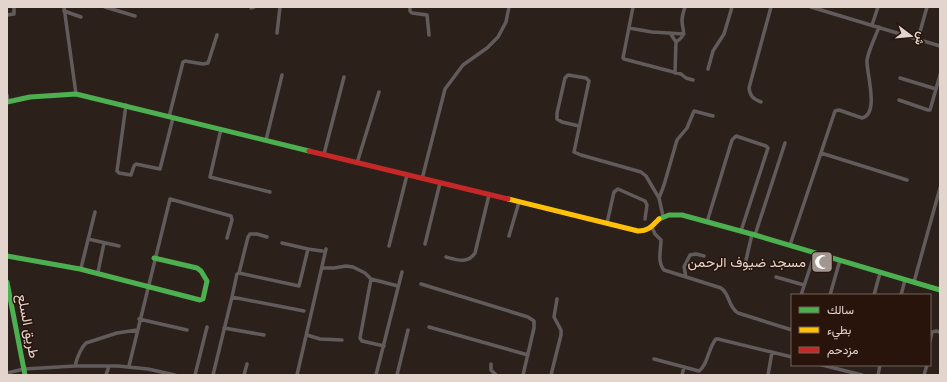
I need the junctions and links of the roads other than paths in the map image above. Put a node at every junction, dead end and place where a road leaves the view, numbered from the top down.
1 (14, 7) edge
2 (105, 7) edge
3 (254, 7) edge
4 (280, 7) edge
5 (410, 7) edge
6 (509, 7) edge
7 (633, 7) edge
8 (685, 7) edge
9 (732, 7) edge
10 (771, 7) edge
11 (811, 7) edge
12 (878, 7) edge
13 (927, 7) edge
14 (251, 8) edge
15 (64, 9) edge
16 (7, 15) edge
17 (135, 16) dead end
18 (81, 17) dead end
19 (872, 25) junction
20 (879, 27) junction
21 (629, 28) junction
22 (277, 33) dead end
23 (670, 33) junction
24 (684, 34) junction
25 (218, 35) dead end
26 (429, 35) dead end
27 (918, 39) junction
28 (676, 42) junction
29 (940, 46) edge
30 (708, 69) dead end
31 (675, 72) junction
32 (282, 75) dead end
33 (940, 75) edge
34 (344, 78) dead end
35 (900, 78) dead end
36 (693, 80) dead end
37 (936, 90) junction
38 (379, 92) dead end
39 (76, 94) junction
40 (7, 95) edge
41 (899, 100) dead end
42 (8, 102) edge
43 (761, 102) dead end
44 (126, 105) junction
45 (713, 116) dead end
46 (171, 117) junction
47 (579, 126) junction
48 (221, 129) junction
49 (266, 140) junction
50 (785, 143) dead end
51 (821, 153) junction
52 (324, 154) junction
53 (357, 163) junction
54 (407, 175) junction
55 (422, 179) junction
56 (907, 180) dead end
57 (440, 183) junction
58 (940, 188) edge
59 (270, 192) dead end
60 (489, 195) junction
61 (659, 198) junction
62 (519, 202) junction
63 (95, 212) dead end
64 (663, 216) junction
65 (645, 219) dead end
66 (707, 222) junction
67 (607, 223) junction
68 (652, 227) junction
69 (741, 231) junction
70 (754, 235) junction
71 (509, 236) dead end
72 (267, 237) dead end
73 (227, 238) dead end
74 (88, 239) junction
75 (104, 243) junction
76 (282, 243) dead end
77 (425, 244) dead end
78 (790, 245) junction
79 (119, 246) dead end
80 (389, 246) dead end
81 (308, 249) junction
82 (326, 249) dead end
83 (322, 251) dead end
84 (815, 253) junction
85 (7, 256) edge
86 (704, 256) dead end
87 (154, 258) junction
88 (446, 258) dead end
89 (840, 260) junction
90 (81, 268) junction
91 (322, 268) junction
92 (744, 269) dead end
93 (98, 272) junction
94 (402, 272) dead end
95 (239, 273) junction
96 (880, 273) junction
97 (686, 277) junction
98 (776, 277) dead end
99 (370, 279) junction
100 (905, 280) junction
101 (7, 282) edge
102 (914, 282) junction
103 (421, 284) dead end
104 (148, 285) junction
105 (804, 285) junction
106 (398, 286) junction
107 (940, 290) edge
108 (801, 294) edge
109 (830, 294) edge
110 (874, 294) edge
111 (901, 294) edge
112 (232, 297) junction
113 (557, 300) dead end
114 (304, 311) dead end
115 (139, 319) junction
116 (207, 327) dead end
117 (429, 327) dead end
118 (224, 328) junction
119 (137, 330) junction
120 (187, 330) dead end
121 (408, 330) dead end
122 (791, 330) edge
123 (940, 332) edge
124 (264, 335) dead end
125 (307, 335) junction
126 (931, 337) edge
127 (342, 340) dead end
128 (384, 346) junction
129 (772, 352) junction
130 (528, 355) junction
131 (791, 357) edge
132 (654, 359) dead end
133 (247, 364) dead end
134 (491, 364) dead end
135 (75, 366) junction
136 (109, 366) junction
137 (128, 366) junction
138 (831, 366) edge
139 (684, 367) junction
140 (24, 372) edge
141 (7, 373) edge
142 (106, 375) edge
143 (174, 375) edge
144 (195, 375) edge
145 (213, 375) edge
146 (244, 375) edge
147 (297, 375) edge
148 (376, 375) edge
149 (397, 375) edge
150 (496, 375) edge
151 (523, 375) edge
152 (551, 375) edge
153 (682, 375) edge
154 (768, 375) edge
155 (862, 375) edge

1 - 16 street
2 - 17 street
3 - 14 street
4 - 22 street
5 - 26 street
6 - 55 street
7 - 21 street
8 - 24 street
9 - 30 street
10 - 43 street
11 - 19 street
12 - 19 street
13 - 27 street
15 - 18 street
15 - 39 street
19 - 20 street
20 - 27 street
20 - 51 street
21 - 23 street
21 - 31 street
23 - 24 street
23 - 28 street
24 - 28 street
25 - 46 street
27 - 29 street
28 - 31 street
31 - 36 street
32 - 49 street
33 - 37 street
34 - 52 street
35 - 37 street
37 - 41 street
38 - 53 street
39 - 42 street
39 - 44 street
40 - 42 street
44 - 46 street
44 - 46 street
45 - 61 street
46 - 48 street
47 - 47 street
47 - 61 street
48 - 49 street
48 - 59 street
49 - 52 street
50 - 70 street
51 - 56 street
51 - 78 street
52 - 53 street
53 - 54 street
54 - 55 street
54 - 80 street
55 - 57 street
57 - 60 street
57 - 77 street
58 - 102 street
60 - 62 street
60 - 88 street
61 - 64 street
62 - 67 street
62 - 71 street
63 - 74 street
64 - 66 street
64 - 68 street
65 - 67 street
66 - 69 street
66 - 69 street
67 - 68 street
68 - 97 street
69 - 70 street
70 - 78 street
70 - 92 street
72 - 95 street
73 - 87 street
74 - 75 street
74 - 90 street
75 - 79 street
75 - 93 street
76 - 81 street
78 - 84 street
81 - 83 street
81 - 95 street
82 - 91 street
84 - 89 street
84 - 105 street
85 - 90 street
86 - 97 street
87 - 104 street
87 - 104 street
89 - 96 street
89 - 109 street
90 - 93 street
91 - 99 street
91 - 125 street
93 - 104 street
94 - 106 street
95 - 112 street
96 - 100 street
96 - 110 street
97 - 122 street
98 - 105 street
99 - 106 street
99 - 128 street
100 - 102 street
100 - 111 street
101 - 140 street, طريق السلع
102 - 107 street
103 - 130 street
104 - 115 street
105 - 108 street
106 - 128 street
112 - 114 street
112 - 118 street
113 - 152 street
115 - 119 street
115 - 120 street
116 - 144 street
117 - 130 street
118 - 124 street
118 - 145 street
119 - 135 street
119 - 137 street
121 - 149 street
123 - 126 street
125 - 127 street
125 - 147 street
128 - 148 street
129 - 131 street
129 - 139 street
129 - 154 street
130 - 151 street
132 - 139 street
133 - 146 street
134 - 150 street
135 - 136 street
135 - 140 street
136 - 137 street
136 - 142 street
137 - 143 street
138 - 155 street
139 - 153 street
140 - 141 street

